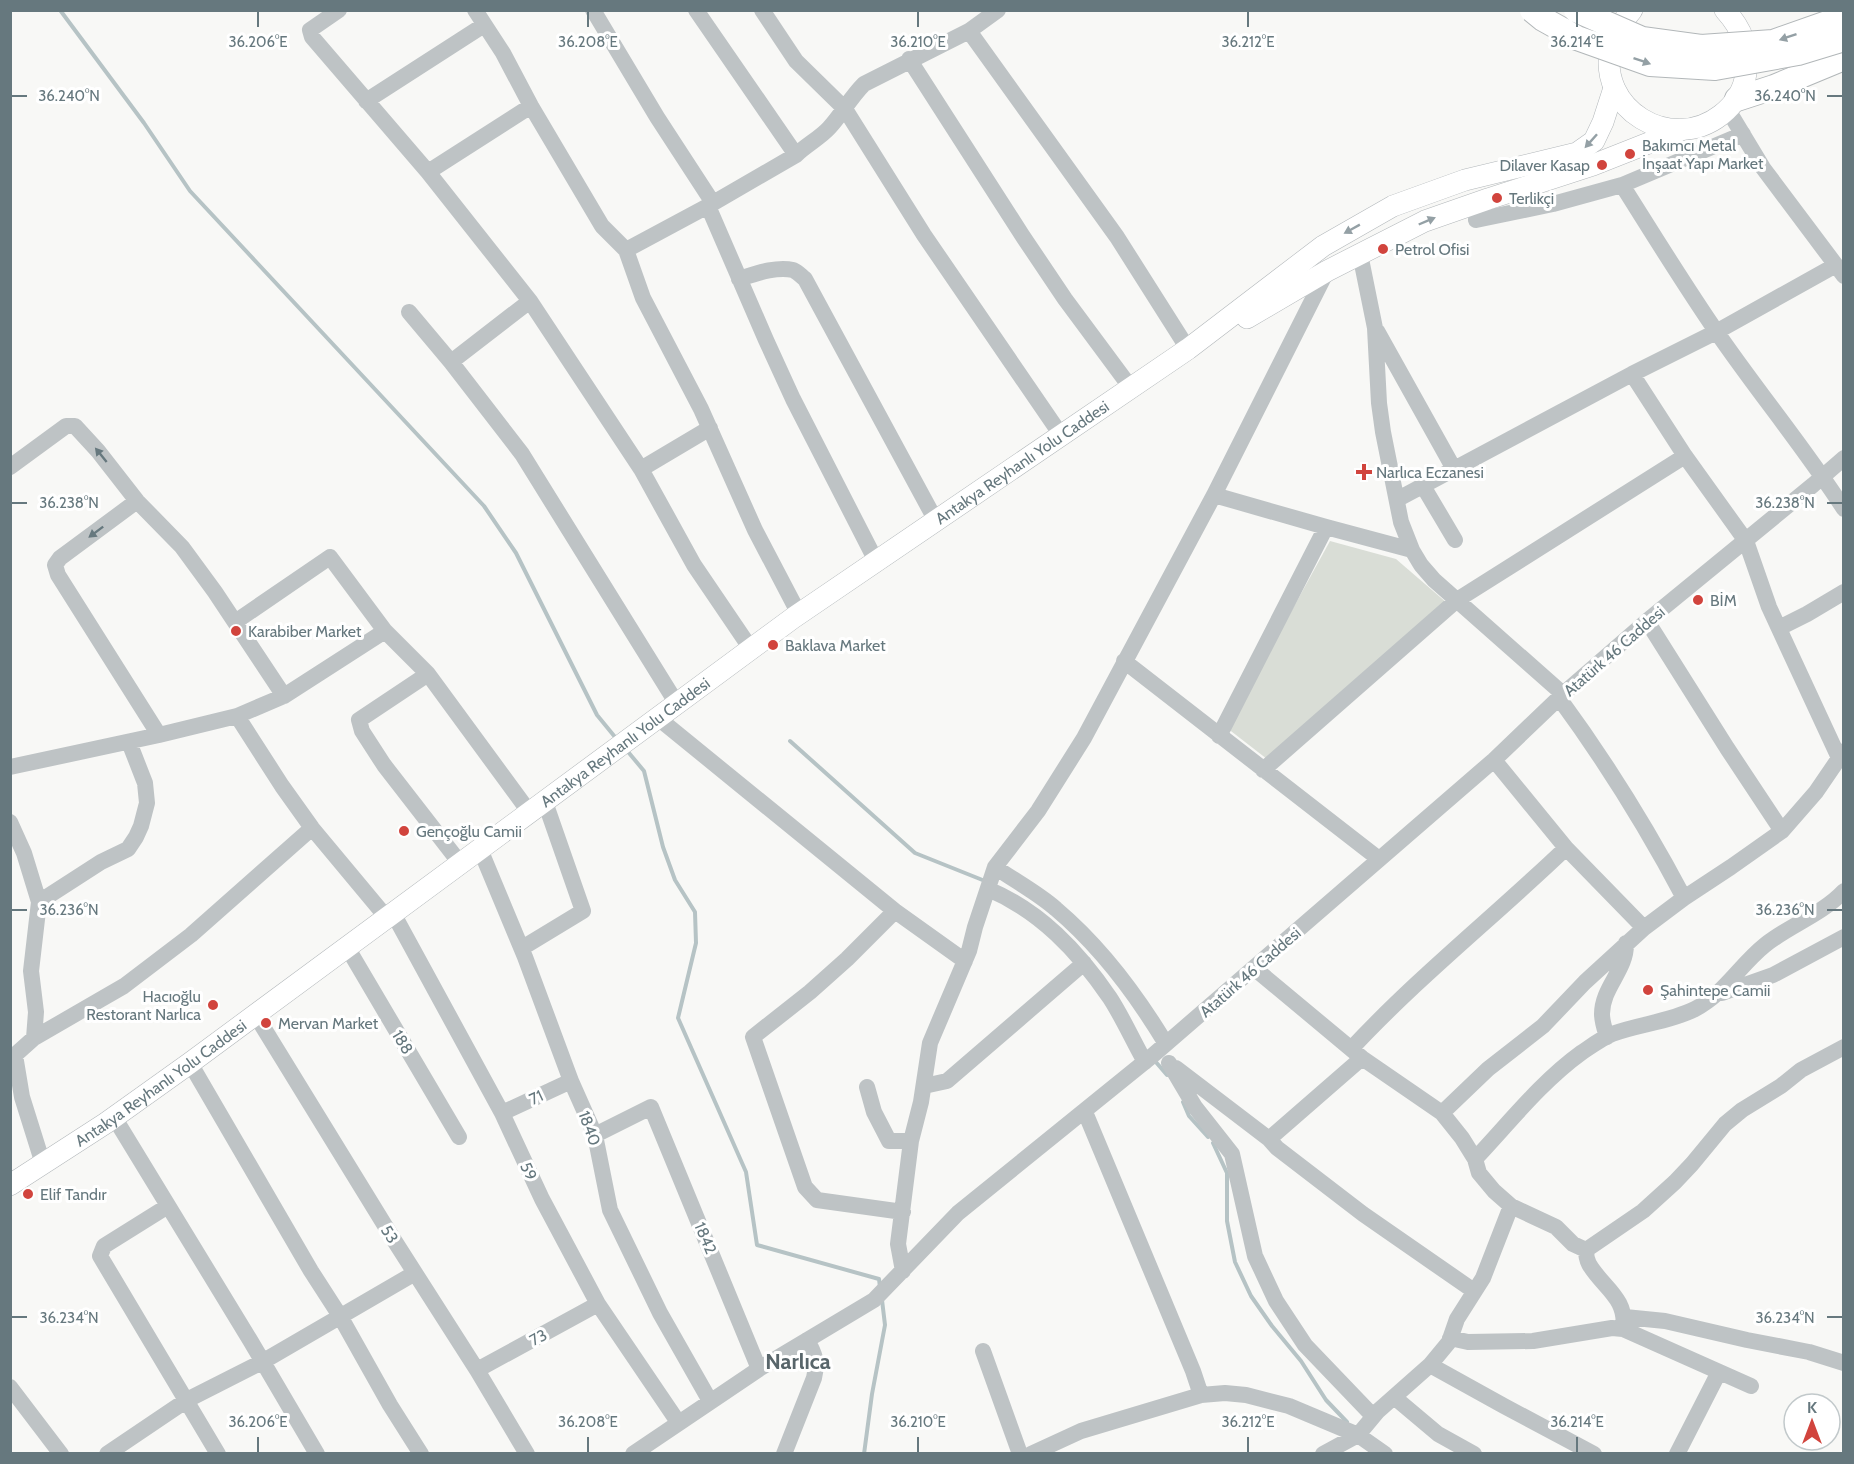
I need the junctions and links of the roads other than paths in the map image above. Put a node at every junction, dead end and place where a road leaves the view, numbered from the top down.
1 (339, 10) edge
2 (593, 10) edge
3 (696, 10) edge
4 (762, 10) edge
5 (998, 10) edge
6 (1532, 10) edge
7 (1576, 10) edge
8 (1632, 10) edge
9 (1725, 10) edge
10 (1844, 17) edge
11 (480, 18) edge
12 (969, 31) junction
13 (1844, 39) edge
14 (1844, 58) edge
15 (909, 60) junction
16 (1614, 88) junction
17 (366, 101) junction
18 (1732, 104) junction
19 (531, 106) junction
20 (845, 109) junction
21 (1679, 130) junction
22 (1743, 134) junction
23 (796, 155) junction
24 (428, 172) junction
25 (1622, 185) junction
26 (711, 204) junction
27 (1476, 219) dead end
28 (626, 250) junction
29 (1360, 254) junction
30 (1840, 270) edge
31 (1327, 271) junction
32 (739, 279) junction
33 (530, 300) junction
34 (409, 312) dead end
35 (1375, 328) junction
36 (1716, 332) junction
37 (1188, 349) junction
38 (451, 362) junction
39 (1155, 371) junction
40 (1632, 374) junction
41 (1131, 388) junction
42 (711, 428) junction
43 (1061, 435) junction
44 (1685, 456) junction
45 (1844, 458) edge
46 (10, 467) edge
47 (641, 469) junction
48 (1454, 470) junction
49 (1822, 475) junction
50 (1423, 486) junction
51 (1214, 495) junction
52 (1398, 499) junction
53 (137, 501) junction
54 (1844, 509) edge
55 (936, 521) junction
56 (1326, 528) junction
57 (1455, 540) dead end
58 (1746, 541) junction
59 (1412, 550) junction
60 (876, 561) junction
61 (1844, 592) edge
62 (1457, 600) junction
63 (799, 614) junction
64 (1647, 621) junction
65 (235, 622) junction
66 (1779, 628) junction
67 (385, 631) junction
68 (751, 649) junction
69 (1124, 662) junction
70 (429, 674) junction
71 (284, 696) junction
72 (1561, 696) junction
73 (677, 704) junction
74 (237, 716) junction
75 (658, 718) junction
76 (159, 735) junction
77 (1219, 736) junction
78 (129, 742) junction
79 (1841, 754) edge
80 (1494, 760) junction
81 (10, 767) edge
82 (1263, 770) junction
83 (538, 807) junction
84 (10, 822) edge
85 (312, 828) junction
86 (1782, 831) junction
87 (1566, 848) junction
88 (480, 849) junction
89 (1379, 859) junction
90 (460, 863) junction
91 (995, 867) junction
92 (988, 889) junction
93 (1844, 891) edge
94 (1684, 898) junction
95 (39, 902) junction
96 (895, 911) junction
97 (390, 915) junction
98 (1644, 928) junction
99 (1844, 937) edge
100 (1626, 943) junction
101 (347, 947) junction
102 (522, 948) junction
103 (965, 961) junction
104 (1084, 963) junction
105 (1254, 968) junction
106 (1714, 996) junction
107 (255, 1014) junction
108 (1607, 1037) junction
109 (34, 1038) junction
110 (1844, 1047) edge
111 (13, 1053) edge
112 (1356, 1053) junction
113 (1158, 1055) junction
114 (190, 1063) junction
115 (571, 1081) junction
116 (924, 1086) junction
117 (867, 1087) dead end
118 (1085, 1112) junction
119 (502, 1113) junction
120 (1442, 1113) junction
121 (114, 1117) junction
122 (595, 1134) junction
123 (459, 1137) dead end
124 (1269, 1139) junction
125 (911, 1141) junction
126 (1475, 1159) junction
127 (44, 1164) junction
128 (10, 1185) edge
129 (168, 1206) junction
130 (1511, 1206) junction
131 (903, 1212) junction
132 (1586, 1250) junction
133 (903, 1271) junction
134 (415, 1273) junction
135 (1474, 1292) junction
136 (598, 1304) junction
137 (340, 1316) junction
138 (1624, 1323) junction
139 (1450, 1338) junction
140 (807, 1340) junction
141 (983, 1351) dead end
142 (262, 1362) junction
143 (1844, 1363) edge
144 (1430, 1365) junction
145 (759, 1369) junction
146 (477, 1370) junction
147 (1719, 1372) junction
148 (1751, 1386) dead end
149 (10, 1387) edge
150 (1201, 1395) junction
151 (1394, 1397) junction
152 (187, 1400) junction
153 (710, 1401) junction
154 (1373, 1416) junction
155 (678, 1422) junction
156 (1358, 1435) junction
157 (657, 1447) edge
158 (60, 1454) edge
159 (107, 1454) edge
160 (218, 1454) edge
161 (317, 1454) edge
162 (421, 1454) edge
163 (527, 1454) edge
164 (633, 1454) edge
165 (784, 1454) edge
166 (1020, 1454) edge
167 (1031, 1454) edge
168 (1323, 1454) edge
169 (1385, 1454) edge
170 (1474, 1454) edge
171 (1594, 1454) edge
172 (1677, 1454) edge

1 - 17 street
2 - 26 street
3 - 23 street
4 - 20 street
5 - 12 street
6 -> 13 highway, bridge
10 -> 7 highway, bridge
8 - 16 main road
9 - 18 main road
11 - 17 street
11 - 19 street
12 - 15 street
12 - 37 street
14 - 18 highway
15 - 20 street
15 - 41 street
16 - 21 main road
16 -> 37 main road
17 - 24 street
18 - 21 main road
18 - 22 street
19 - 24 street
19 - 28 street
20 - 23 street
20 - 43 street
29 -> 21 main road
22 - 25 street
22 - 30 street
23 - 26 street
24 - 33 street
25 - 27 street
25 - 36 street
26 - 28 street
26 - 32 street
28 - 42 street
29 - 31 main road
29 - 35 street
30 - 36 street
31 - 39 main road
31 - 51 street
32 - 55 street
32 - 60 street
33 - 38 street
33 - 47 street
34 - 38 street
35 - 48 street
35 - 52 street
36 - 40 street
36 - 49 street
37 - 39 main road
38 - 73 street
39 - 41 main road, Antakya Reyhanlı Yolu Caddesi
40 - 44 street
40 - 48 street
41 - 43 main road, Antakya Reyhanlı Yolu Caddesi
42 - 47 street
42 - 63 street
43 - 55 main road, Antakya Reyhanlı Yolu Caddesi
44 - 58 street
44 - 62 street
45 - 49 street, Atatürk 46 Caddesi
53 -> 46 street
47 - 68 street
48 - 50 street
49 - 54 street
49 - 58 street, Atatürk 46 Caddesi
50 - 52 street
50 - 57 street
51 - 56 street
51 - 69 street
52 - 59 street
53 - 65 street
53 -> 76 street
55 - 60 main road, Antakya Reyhanlı Yolu Caddesi
56 - 59 street
56 - 77 street
58 - 64 street, Atatürk 46 Caddesi
58 - 66 street
59 - 62 street
60 - 63 main road, Antakya Reyhanlı Yolu Caddesi
61 - 66 street
62 - 72 street
62 - 82 street
63 - 68 main road, Antakya Reyhanlı Yolu Caddesi
64 - 72 street, Atatürk 46 Caddesi
64 - 86 street
65 - 67 street
65 - 71 street
66 - 79 street
67 - 70 street
67 - 71 street
68 - 73 main road, Antakya Reyhanlı Yolu Caddesi
69 - 77 street
69 - 91 street
70 - 83 street
70 - 90 street
71 - 74 street
72 - 80 street, Atatürk 46 Caddesi
72 - 94 street
73 - 75 main road, Antakya Reyhanlı Yolu Caddesi
74 - 76 street
74 - 85 street, 59
75 - 83 main road, Antakya Reyhanlı Yolu Caddesi
75 - 96 street
76 - 78 street
77 - 82 street
78 - 81 street
78 - 95 street
79 - 86 street
80 - 87 street
80 - 89 street, Atatürk 46 Caddesi
82 - 89 street
83 - 88 main road, Antakya Reyhanlı Yolu Caddesi
83 - 102 street
84 - 95 street
85 - 97 street, 59
85 - 109 street
86 - 94 street
87 - 98 street
87 - 112 street
88 - 90 main road, Antakya Reyhanlı Yolu Caddesi
88 - 102 street, 1840
89 - 105 street, Atatürk 46 Caddesi
90 - 97 main road, Antakya Reyhanlı Yolu Caddesi
91 - 92 street
91 - 113 street
92 - 103 street
92 - 104 street
93 - 106 street
94 - 98 street
95 - 109 street
96 - 103 street
96 - 131 street
97 - 101 main road, Antakya Reyhanlı Yolu Caddesi
97 - 119 street, 59
98 - 100 street
99 - 106 street
100 - 108 street
100 - 120 street
101 - 107 main road, Antakya Reyhanlı Yolu Caddesi
101 - 123 street, 188
102 - 115 street, 1840
103 - 116 street
104 - 113 street
104 - 116 street
105 - 112 street
105 - 113 street, Atatürk 46 Caddesi
106 - 108 street
107 - 114 main road, Antakya Reyhanlı Yolu Caddesi
107 - 134 street, 53
108 - 126 street
109 - 111 street
110 - 132 street
111 - 127 street
112 - 120 street
112 - 124 street
113 - 118 street, Atatürk 46 Caddesi
113 - 124 street
113 - 154 street
114 - 121 main road, Antakya Reyhanlı Yolu Caddesi
114 - 137 street
115 - 119 street, 71
115 - 122 street, 1840
116 - 125 street
117 - 125 street
118 - 133 street, Atatürk 46 Caddesi
118 - 150 street
119 - 136 street, 59
120 - 126 street
121 - 127 main road, Antakya Reyhanlı Yolu Caddesi
121 - 129 street
122 - 145 street, 1842
122 - 153 street, 1840
124 - 135 street
125 - 131 street
126 - 130 street
127 - 128 main road, Antakya Reyhanlı Yolu Caddesi
129 - 142 street
129 - 152 street
130 - 132 street
130 - 135 street
131 - 133 street
132 - 138 street
133 - 140 street, Atatürk 46 Caddesi
134 - 137 street
134 - 146 street, 53
135 - 139 street
136 - 146 street, 73
136 - 155 street, 59
137 - 142 street
137 - 162 street
138 - 139 street
138 - 143 street
138 - 147 street
139 - 144 street
140 - 145 street, Atatürk 46 Caddesi
140 - 165 street
141 - 166 street
142 - 152 street
142 - 161 street
144 - 151 street
144 - 171 street
145 - 153 street, Atatürk 46 Caddesi
146 - 163 street, 53
147 - 148 street
147 - 172 street
149 - 158 street
150 - 156 street
150 - 167 street
151 - 154 street
151 - 170 street
152 - 159 street
152 - 160 street
153 - 155 street, Atatürk 46 Caddesi
154 - 156 street
155 - 157 street, Atatürk 46 Caddesi
156 - 168 street
156 - 169 street
157 - 164 street, Atatürk 46 Caddesi

